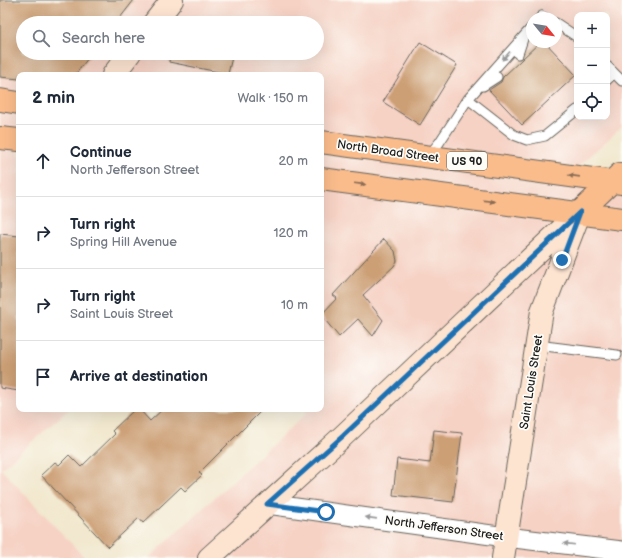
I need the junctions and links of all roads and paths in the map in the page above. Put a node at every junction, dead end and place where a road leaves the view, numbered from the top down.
1 (172, 0) edge
2 (159, 16) edge
3 (562, 27) edge
4 (525, 34) joint
5 (574, 35) edge
6 (518, 54) dead end
7 (125, 60) edge
8 (610, 69) edge
9 (115, 72) edge
10 (614, 73) junction
11 (497, 77) dead end
12 (610, 77) edge
13 (622, 81) edge
14 (475, 90) junction
15 (468, 99) junction
16 (0, 100) edge
17 (16, 103) edge
18 (574, 112) edge
19 (0, 138) edge
20 (16, 140) edge
21 (324, 142) edge
22 (428, 156) junction
23 (324, 179) edge
24 (619, 179) edge
25 (580, 212) junction
26 (622, 219) edge
27 (537, 345) junction
28 (620, 354) edge
29 (267, 504) junction
30 (506, 537) junction
31 (622, 551) edge
32 (209, 558) edge
33 (503, 558) edge

1 - 2 street
3 - 5 lane
4 - 6 lane
4 -> 14 lane
7 - 9 street
8 - 10 lane
10 - 12 lane
10 - 13 lane
11 - 14 lane
14 - 15 lane
15 - 18 lane
15 - 22 lane
16 - 17 main road
19 - 20 main road
21 - 22 main road, North Broad Street / US 90
24 -> 22 main road, North Broad Street / US 90
23 -> 25 main road
24 - 25 main road
25 - 26 main road
25 - 27 street, Saint Louis Street
25 - 29 street
27 - 28 lane
27 - 30 street, Saint Louis Street
30 -> 29 street, North Jefferson Street
29 - 32 street
31 -> 30 street, North Jefferson Street
30 - 33 street, Saint Louis Street

